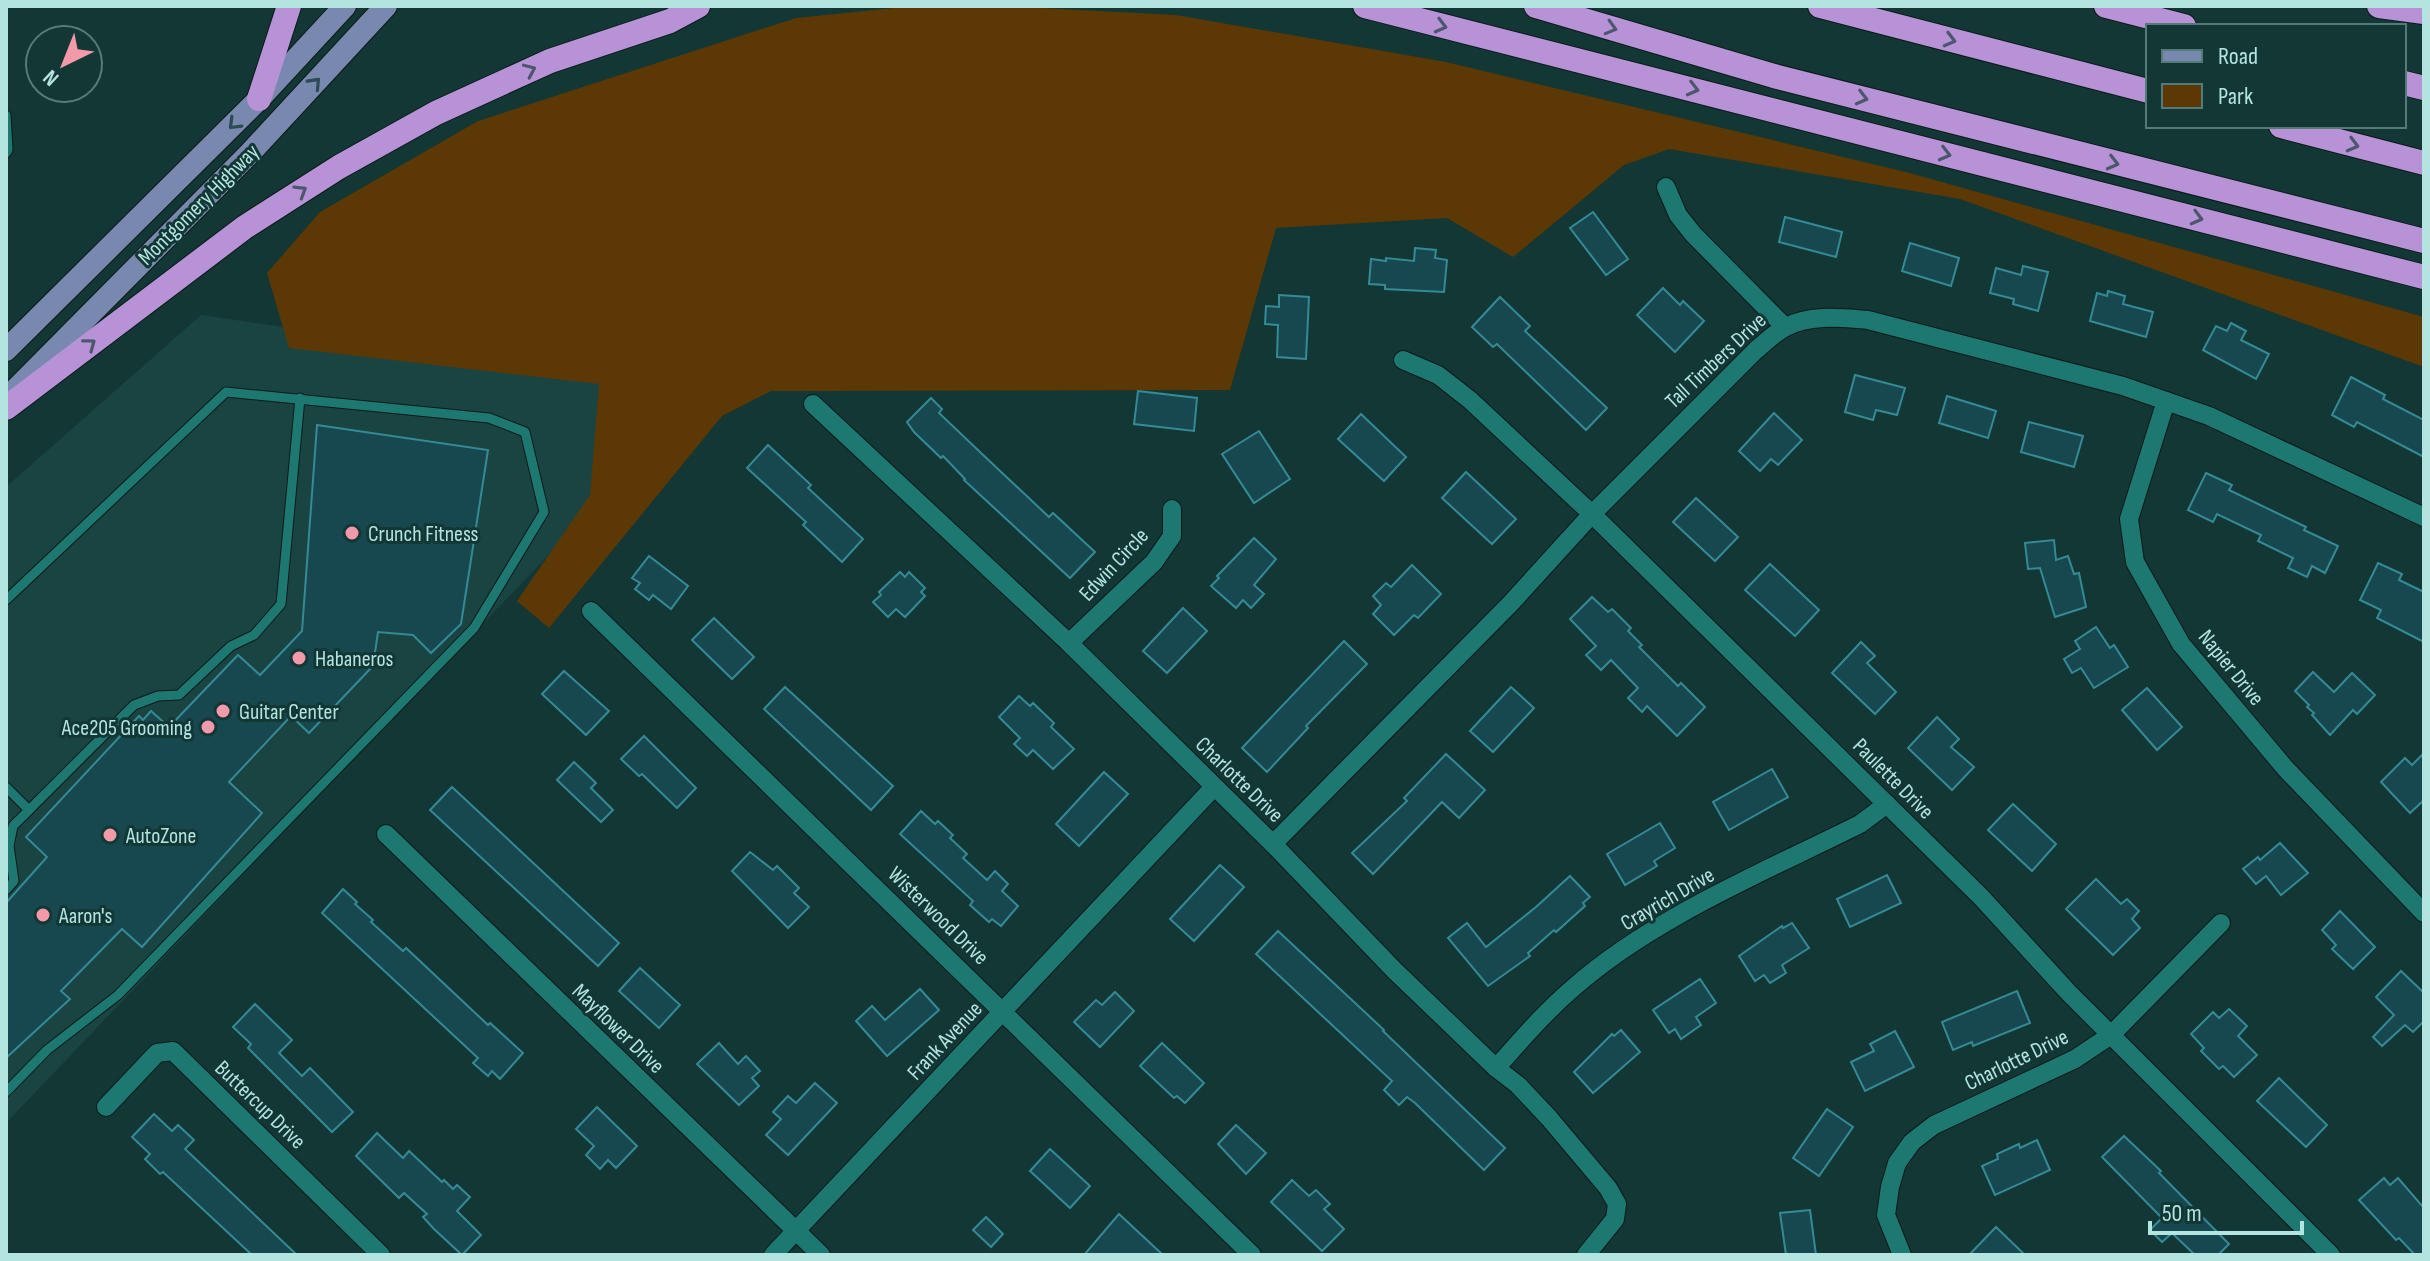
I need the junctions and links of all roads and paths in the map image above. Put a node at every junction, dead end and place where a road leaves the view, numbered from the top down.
1 (289, 6) edge
2 (345, 6) edge
3 (386, 6) edge
4 (698, 6) edge
5 (1365, 6) edge
6 (1536, 6) edge
7 (1820, 6) edge
8 (2106, 6) edge
9 (2379, 6) edge
10 (2424, 12) edge
11 (2176, 24) edge
12 (2146, 90) edge
13 (259, 99) junction
14 (6, 115) edge
15 (2289, 128) edge
16 (6, 153) edge
17 (2424, 163) edge
18 (1666, 187) dead end
19 (2424, 241) edge
20 (2424, 277) edge
21 (1785, 327) junction
22 (6, 350) edge
23 (1403, 360) dead end
24 (6, 398) edge
25 (300, 398) junction
26 (2166, 401) junction
27 (813, 404) dead end
28 (6, 408) edge
29 (1172, 509) dead end
30 (1592, 514) junction
31 (2424, 517) edge
32 (6, 600) edge
33 (591, 611) dead end
34 (1069, 643) junction
35 (6, 787) edge
36 (1214, 787) junction
37 (1887, 804) junction
38 (29, 810) junction
39 (386, 834) dead end
40 (1273, 844) junction
41 (6, 890) edge
42 (2424, 913) edge
43 (2221, 923) dead end
44 (1004, 1011) junction
45 (2111, 1035) junction
46 (1496, 1068) junction
47 (6, 1092) edge
48 (106, 1107) dead end
49 (797, 1230) junction
50 (381, 1255) edge
51 (773, 1255) edge
52 (821, 1255) edge
53 (1252, 1255) edge
54 (1586, 1255) edge
55 (1902, 1255) edge
56 (2331, 1255) edge

1 - 13 highway
2 - 13 main road, Montgomery Highway
24 -> 3 main road, Montgomery Highway
28 -> 4 highway
5 -> 20 highway
6 -> 19 highway
7 -> 12 highway
8 - 11 highway
9 - 10 highway
13 -> 22 main road, Montgomery Highway
14 - 16 lane
15 -> 17 highway
18 - 21 street
21 - 26 street, Tall Timbers Drive
21 - 30 street, Tall Timbers Drive
23 - 30 street, Paulette Drive
25 - 32 lane
25 - 38 lane
25 - 47 lane
26 - 31 street, Tall Timbers Drive
26 - 42 street, Napier Drive
27 - 34 street, Charlotte Drive
29 - 34 street, Edwin Circle
30 - 37 street, Paulette Drive
30 - 40 street, Tall Timbers Drive
33 - 44 street, Wisterwood Drive
34 - 36 street, Charlotte Drive
35 - 38 lane
36 - 40 street, Charlotte Drive
36 - 44 street, Frank Avenue
37 - 45 street, Paulette Drive
37 - 46 street, Crayrich Drive
38 - 41 lane
39 - 49 street, Mayflower Drive
40 - 46 street, Charlotte Drive
43 - 45 street, Charlotte Drive
44 - 49 street, Frank Avenue
44 - 53 street, Wisterwood Drive
45 - 55 street, Charlotte Drive
45 - 56 street, Paulette Drive
46 - 54 street, Charlotte Drive
48 - 50 street, Buttercup Drive
49 - 51 street, Frank Avenue
49 - 52 street, Mayflower Drive

